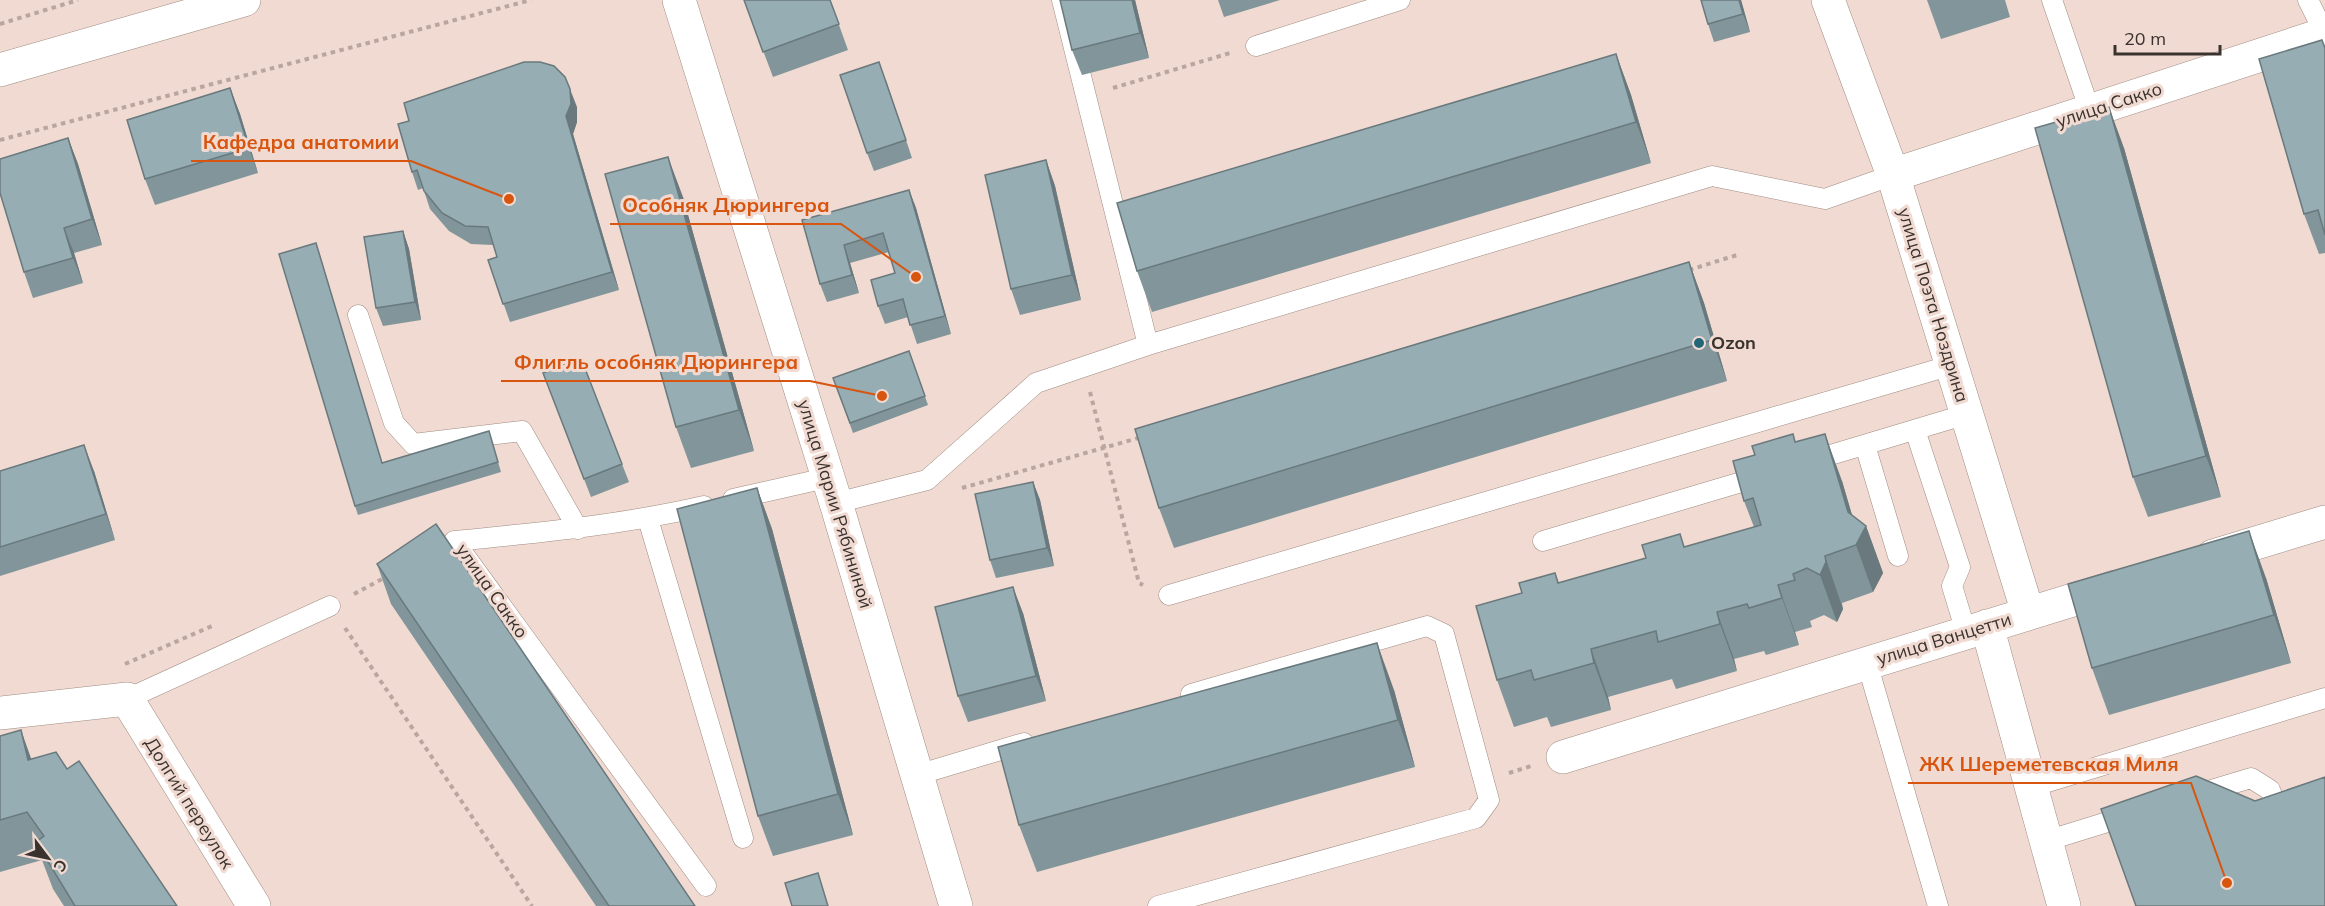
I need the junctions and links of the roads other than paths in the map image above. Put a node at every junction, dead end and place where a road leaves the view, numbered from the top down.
1 (244, 0) edge
2 (679, 0) edge
3 (1062, 0) edge
4 (1400, 0) edge
5 (1828, 0) edge
6 (2052, 0) edge
7 (2308, 0) edge
8 (2325, 34) edge
9 (1256, 46) road end
10 (0, 70) edge
11 (2090, 111) junction
12 (1893, 176) junction
13 (358, 315) dead end
14 (1148, 345) junction
15 (1952, 364) junction
16 (1967, 414) junction
17 (1915, 430) junction
18 (1865, 445) junction
19 (831, 490) junction
20 (648, 519) junction
21 (2325, 522) edge
22 (578, 529) junction
23 (1543, 541) dead end
24 (1898, 556) dead end
25 (2181, 566) edge
26 (2148, 576) edge
27 (1169, 595) road end
28 (330, 606) road end
29 (2028, 613) junction
30 (1977, 629) junction
31 (1867, 663) junction
32 (1177, 698) edge
33 (2325, 698) edge
34 (127, 699) junction
35 (0, 713) edge
36 (1041, 738) edge
37 (1563, 756) road end
38 (917, 774) junction
39 (2031, 787) junction
40 (2182, 799) edge
41 (2148, 810) edge
42 (743, 838) dead end
43 (2291, 840) edge
44 (2046, 841) junction
45 (706, 886) dead end
46 (254, 906) edge
47 (956, 906) edge
48 (1158, 906) edge
49 (1938, 906) edge
50 (2064, 906) edge

1 - 10 street
2 - 19 street, улица Марии Рябининой
3 - 14 lane
4 - 9 lane
5 - 12 street, улица Поэта Ноздрина
6 - 11 lane
7 - 8 lane
8 - 11 street, улица Сакко
11 - 12 street, улица Сакко
12 - 14 lane, улица Сакко
12 - 15 street, улица Поэта Ноздрина
13 - 22 lane
14 - 19 lane, улица Сакко
15 - 16 street, улица Поэта Ноздрина
15 - 27 lane
16 - 17 lane
16 - 29 street, улица Поэта Ноздрина
17 - 18 lane
17 - 30 lane
18 - 23 lane
18 - 24 lane
19 - 20 lane, улица Сакко
19 - 38 street, улица Марии Рябининой
20 - 22 lane, улица Сакко
20 - 42 lane
21 - 25 street
22 - 45 lane, улица Сакко
26 - 29 street, улица Ванцетти
28 - 34 lane
29 - 30 street, улица Ванцетти
30 - 31 street, улица Ванцетти
30 - 39 street
31 - 37 street, улица Ванцетти
31 - 49 lane
32 - 48 lane
33 - 39 lane
34 - 35 street
34 - 46 street, Долгий переулок
36 - 38 lane
38 - 47 street, улица Марии Рябининой
39 - 44 street
40 - 43 lane
41 - 44 lane
44 - 50 street

